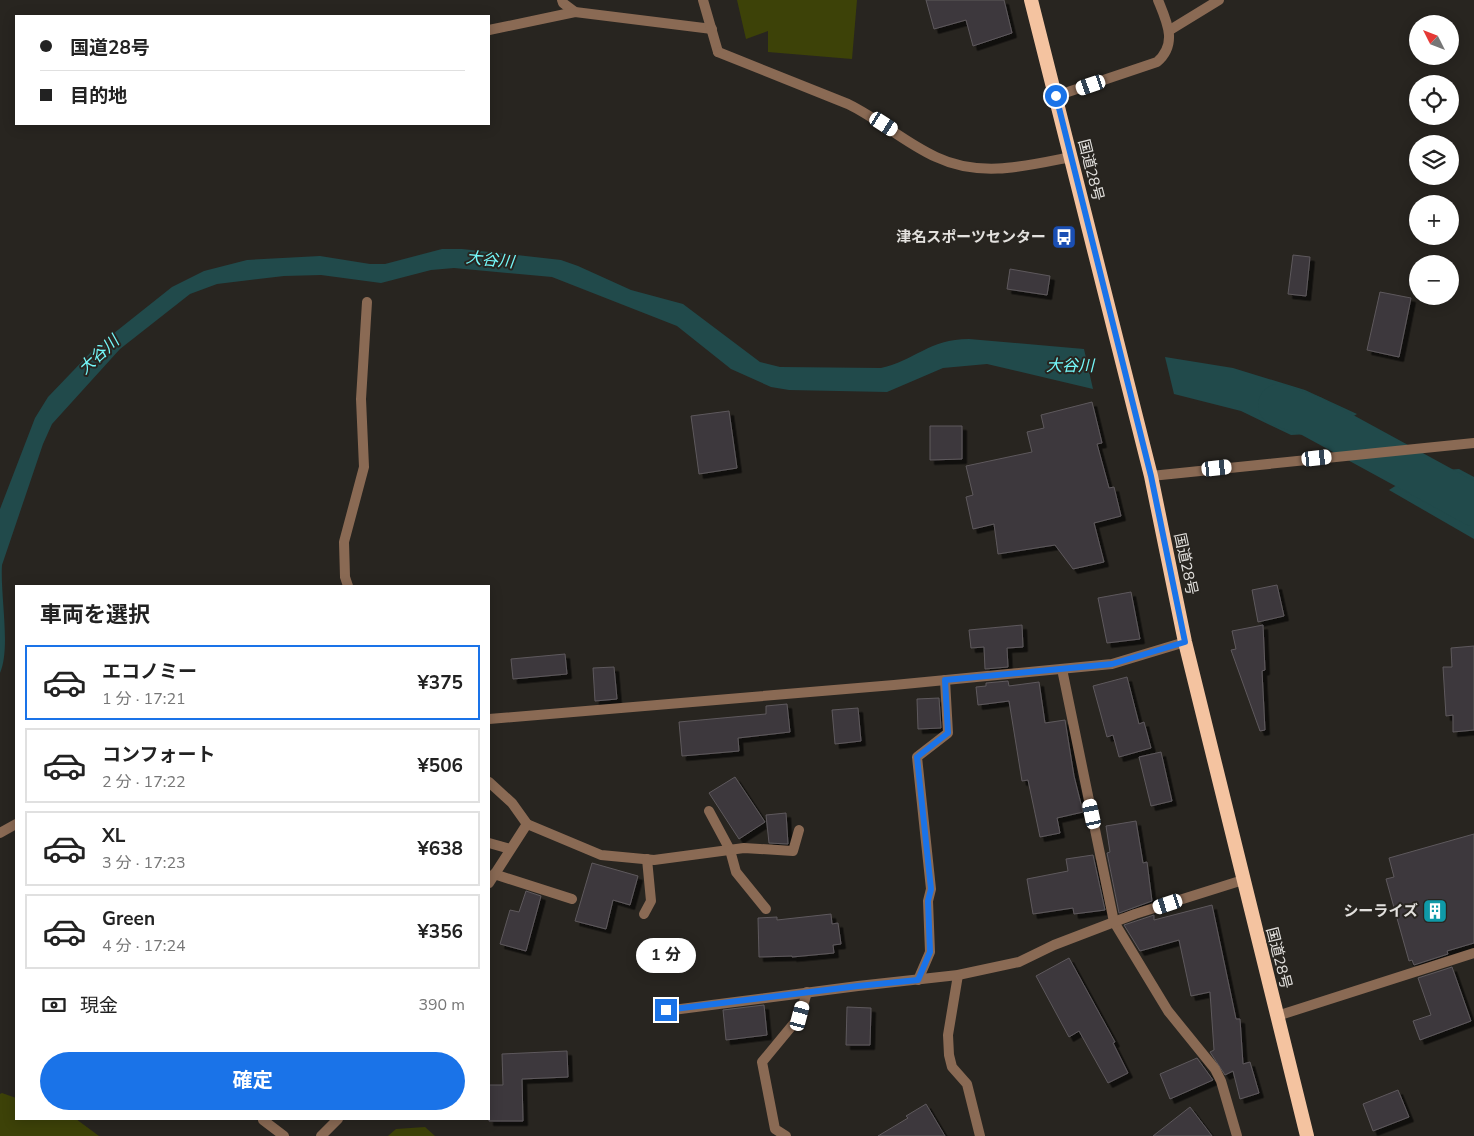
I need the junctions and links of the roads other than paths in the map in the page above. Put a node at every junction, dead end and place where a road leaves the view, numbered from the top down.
1 (562, 0) edge
2 (703, 0) edge
3 (1031, 0) edge
4 (1158, 0) edge
5 (1219, 0) edge
6 (575, 12) junction
7 (712, 29) junction
8 (490, 30) edge
9 (1170, 30) junction
10 (1056, 96) junction
11 (1071, 157) junction
12 (367, 302) dead end
13 (1474, 443) edge
14 (1151, 476) junction
15 (348, 585) edge
16 (1185, 642) junction
17 (1062, 668) junction
18 (945, 680) junction
19 (490, 719) edge
20 (490, 783) edge
21 (708, 811) dead end
22 (527, 824) junction
23 (15, 825) edge
24 (799, 830) dead end
25 (0, 833) edge
26 (490, 843) edge
27 (510, 849) junction
28 (730, 850) junction
29 (647, 859) junction
30 (491, 879) edge
31 (1243, 880) junction
32 (572, 899) dead end
33 (766, 908) dead end
34 (644, 914) dead end
35 (1114, 922) junction
36 (1474, 953) edge
37 (958, 975) junction
38 (918, 980) junction
39 (806, 992) junction
40 (666, 1010) dead end
41 (1277, 1016) junction
42 (263, 1120) dead end
43 (337, 1120) edge
44 (284, 1136) edge
45 (321, 1136) edge
46 (786, 1136) edge
47 (980, 1136) edge
48 (1236, 1136) edge
49 (1307, 1136) edge

1 - 6 street
2 - 7 street
3 - 10 highway, 国道28号
4 - 9 street
5 - 9 street
6 - 7 street
6 - 8 street
7 - 11 street
9 - 10 street
10 - 11 highway, 国道28号
11 - 14 highway, 国道28号
12 - 15 street
13 - 14 street
14 - 16 highway, 国道28号
16 - 17 street
16 - 31 highway, 国道28号
17 - 18 street
17 - 35 street
18 - 19 street
18 - 38 street
20 - 22 street
21 - 28 street
22 - 27 street
22 - 29 street
23 - 25 street
24 - 28 street
26 - 27 street
27 - 30 street
28 - 29 street
28 - 33 street
29 - 34 street
30 - 32 street
31 - 35 street
31 - 41 highway, 国道28号
35 - 37 street
35 - 48 street
36 - 41 street
37 - 38 street
37 - 47 street
38 - 39 street
39 - 40 street
39 - 46 street
41 - 49 highway, 国道28号
42 - 44 street
43 - 45 street

